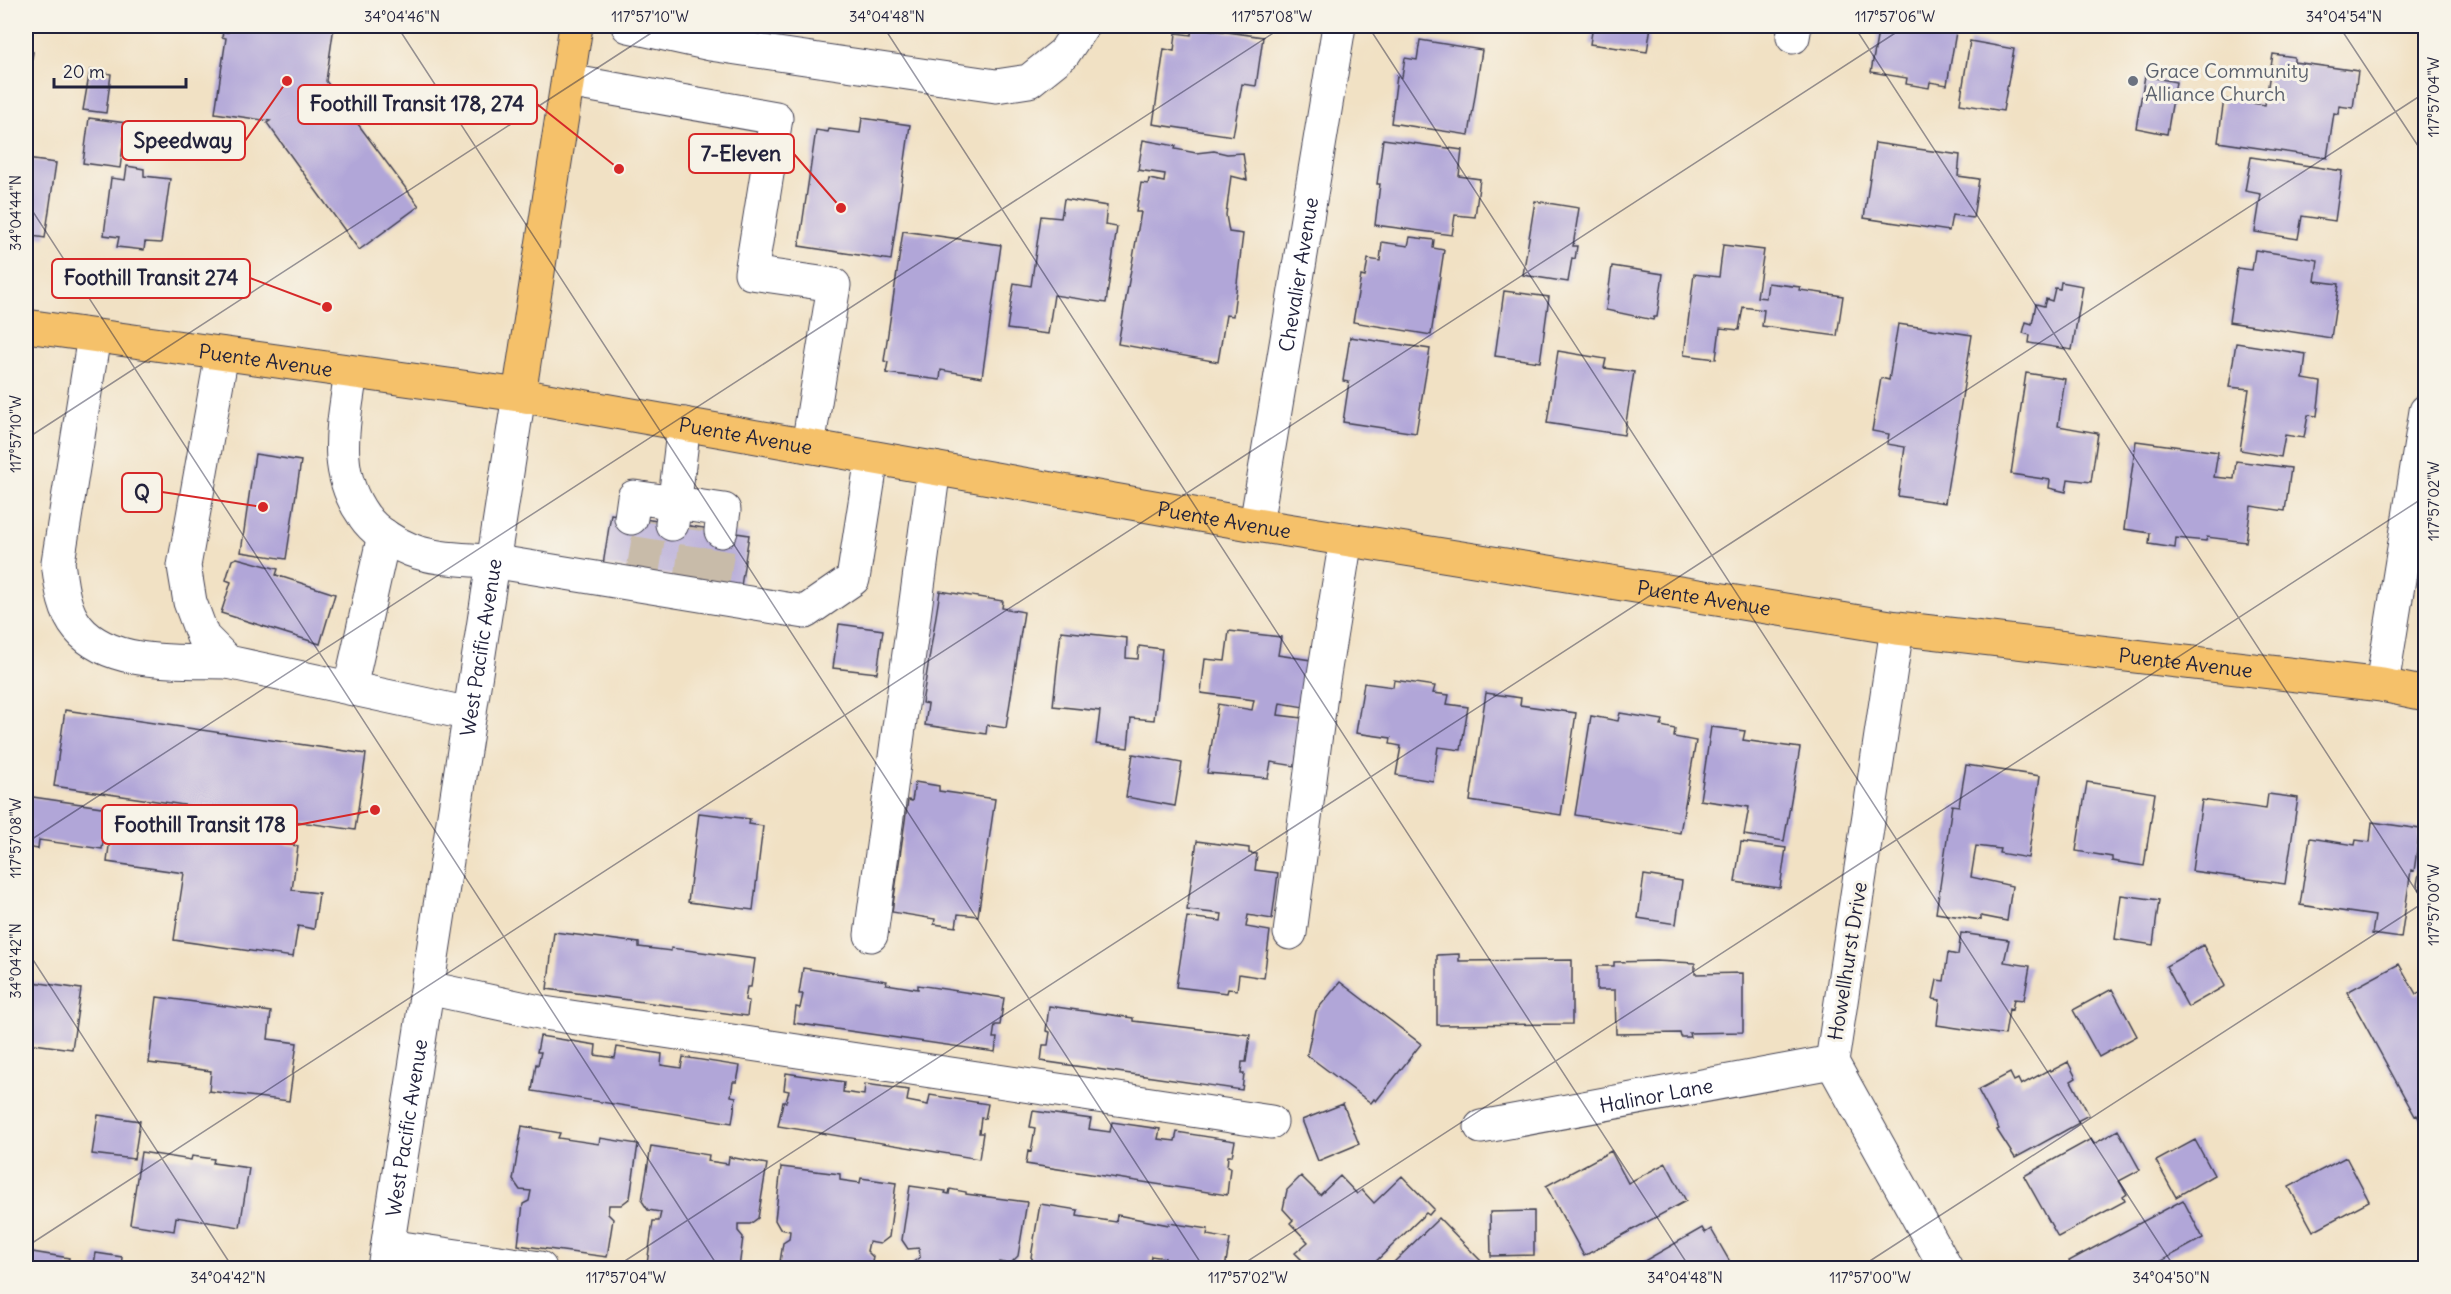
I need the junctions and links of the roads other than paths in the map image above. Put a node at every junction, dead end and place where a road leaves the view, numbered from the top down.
1 (576, 26) edge
2 (628, 26) edge
3 (1082, 26) edge
4 (1338, 26) edge
5 (568, 81) junction
6 (26, 326) edge
7 (94, 336) junction
8 (222, 354) junction
9 (351, 372) junction
10 (519, 395) junction
11 (2426, 411) edge
12 (684, 424) junction
13 (808, 446) junction
14 (872, 458) junction
15 (934, 468) junction
16 (675, 516) tunnel mouth
17 (1256, 525) junction
18 (384, 535) junction
19 (1346, 539) junction
20 (493, 561) junction
21 (1897, 628) junction
22 (228, 662) junction
23 (2382, 685) junction
24 (350, 688) junction
25 (2426, 694) edge
26 (470, 714) junction
27 (1290, 933) dead end
28 (871, 935) dead end
29 (428, 988) junction
30 (1832, 1062) junction
31 (1271, 1122) dead end
32 (1480, 1127) dead end
33 (386, 1257) edge
34 (540, 1269) edge
35 (1946, 1269) edge

1 - 5 main road, West Pacific Avenue
2 - 3 street
4 - 17 street, Chevalier Avenue
5 - 10 main road, West Pacific Avenue
5 - 13 street
6 - 7 main road, Puente Avenue
7 - 8 main road, Puente Avenue
7 - 22 street
8 - 9 main road, Puente Avenue
8 - 22 street
9 - 10 main road, Puente Avenue
9 - 18 street
10 - 12 main road, Puente Avenue
10 - 20 street, West Pacific Avenue
11 - 23 street
12 - 13 main road, Puente Avenue
12 - 16 street
13 - 14 main road, Puente Avenue
14 - 15 main road, Puente Avenue
14 - 20 street
15 - 17 main road, Puente Avenue
15 - 28 street
17 - 19 main road, Puente Avenue
18 - 20 street
18 - 24 street
19 - 21 main road, Puente Avenue
19 - 27 street
20 - 26 street, West Pacific Avenue
21 - 23 main road, Puente Avenue
21 - 30 street, Howellhurst Drive
22 - 24 street
23 - 25 main road, Puente Avenue
24 - 26 street
26 - 29 street, West Pacific Avenue
29 - 31 street
29 - 33 street, West Pacific Avenue
30 - 32 street, Halinor Lane
30 - 35 street, Howellhurst Drive
33 - 34 street

